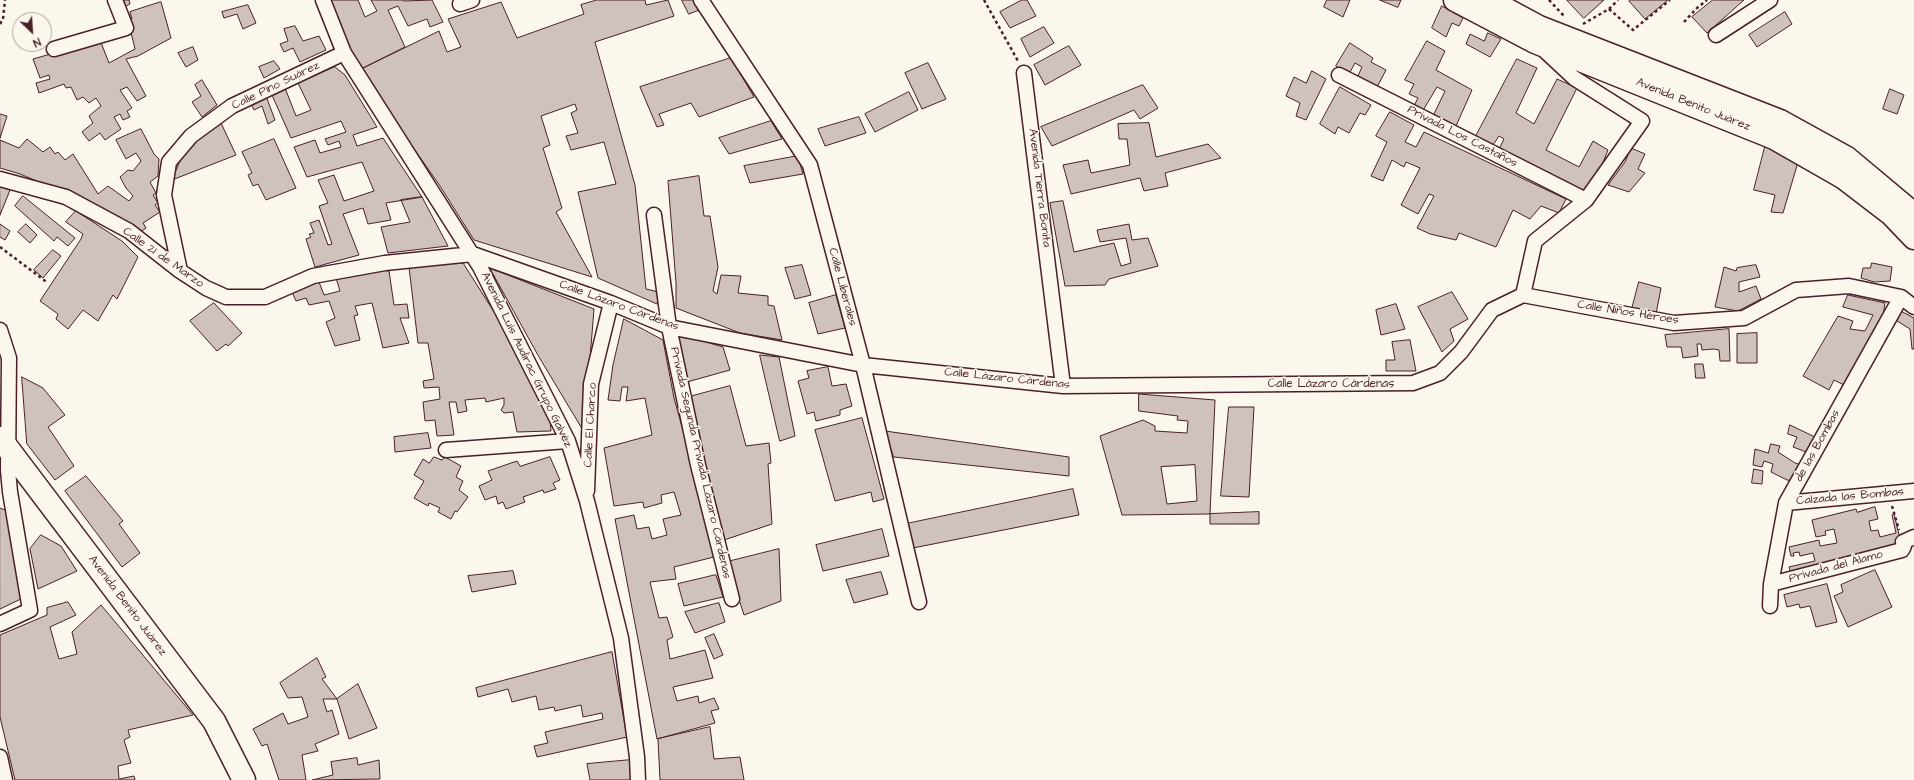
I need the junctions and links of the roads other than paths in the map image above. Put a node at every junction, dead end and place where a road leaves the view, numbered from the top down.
1 (115, 0) edge
2 (323, 0) edge
3 (701, 0) edge
4 (1455, 0) edge
5 (1489, 0) edge
6 (1770, 0) edge
7 (1716, 35) dead end
8 (1535, 42) junction
9 (54, 49) dead end
10 (344, 53) junction
11 (1024, 73) road end
12 (1338, 75) dead end
13 (0, 179) edge
14 (1586, 200) junction
15 (1914, 214) edge
16 (654, 215) dead end
17 (1914, 238) edge
18 (473, 254) junction
19 (180, 271) junction
20 (1523, 295) junction
21 (1900, 297) junction
22 (611, 303) junction
23 (1914, 307) edge
24 (669, 327) junction
25 (0, 330) edge
26 (863, 365) junction
27 (1063, 386) junction
28 (568, 440) junction
29 (446, 450) dead end
30 (4, 454) edge
31 (1914, 491) edge
32 (5, 493) edge
33 (587, 501) junction
34 (1786, 503) junction
35 (1906, 543) edge
36 (1771, 584) junction
37 (732, 599) dead end
38 (919, 602) dead end
39 (1770, 606) dead end
40 (0, 624) edge
41 (0, 757) edge
42 (5, 780) edge
43 (229, 780) edge
44 (244, 780) edge
45 (638, 780) edge

1 - 9 street
2 - 10 street, Avenida Luís Audirac Grupo Galvéz
3 - 26 street, Calle Liberales
4 - 8 main road, Avenida Benito Juárez
5 - 15 main road, Avenida Benito Juárez
6 - 7 street
8 - 14 street
8 - 17 main road, Avenida Benito Juárez
10 - 18 street, Avenida Luís Audirac Grupo Galvéz
10 - 19 street, Calle Pino Suárez
11 - 27 street, Avenida Tierra Bonita
12 - 14 street, Privada Los Castaños
13 - 19 street, Calle 21 de Marzo
14 - 20 street
16 - 24 street, Privada Segunda Privada Lázaro Cárdenas
18 - 19 street, Calle 21 de Marzo
18 - 22 street, Calle Lázaro Cárdenas
18 - 28 street, Avenida Luís Audirac Grupo Galvéz
20 - 21 street, Calle Niños Héroes
20 - 27 street, Calle Lázaro Cárdenas
21 - 23 street, Calle Niños Héroes
21 - 34 street, de las Bombas
22 - 24 street, Calle Lázaro Cárdenas
22 - 33 street, Calle El Charco
24 - 26 street, Calle Lázaro Cárdenas
24 - 37 street, Privada Segunda Privada Lázaro Cárdenas
25 - 30 street
26 - 27 street, Calle Lázaro Cárdenas
26 - 38 street, Calle Liberales
28 - 29 street
28 - 33 street, Avenida Luís Audirac Grupo Galvéz
30 - 32 street
30 - 43 main road, Avenida Benito Juárez
30 - 44 main road, Avenida Benito Juárez
31 - 34 street, Calzada las Bombas
32 - 40 street
33 - 45 street, Avenida Luís Audirac Grupo Galvéz
34 - 36 street, de las Bombas
35 - 36 street, Privada del Álamo
36 - 39 street, de las Bombas
41 - 42 street

